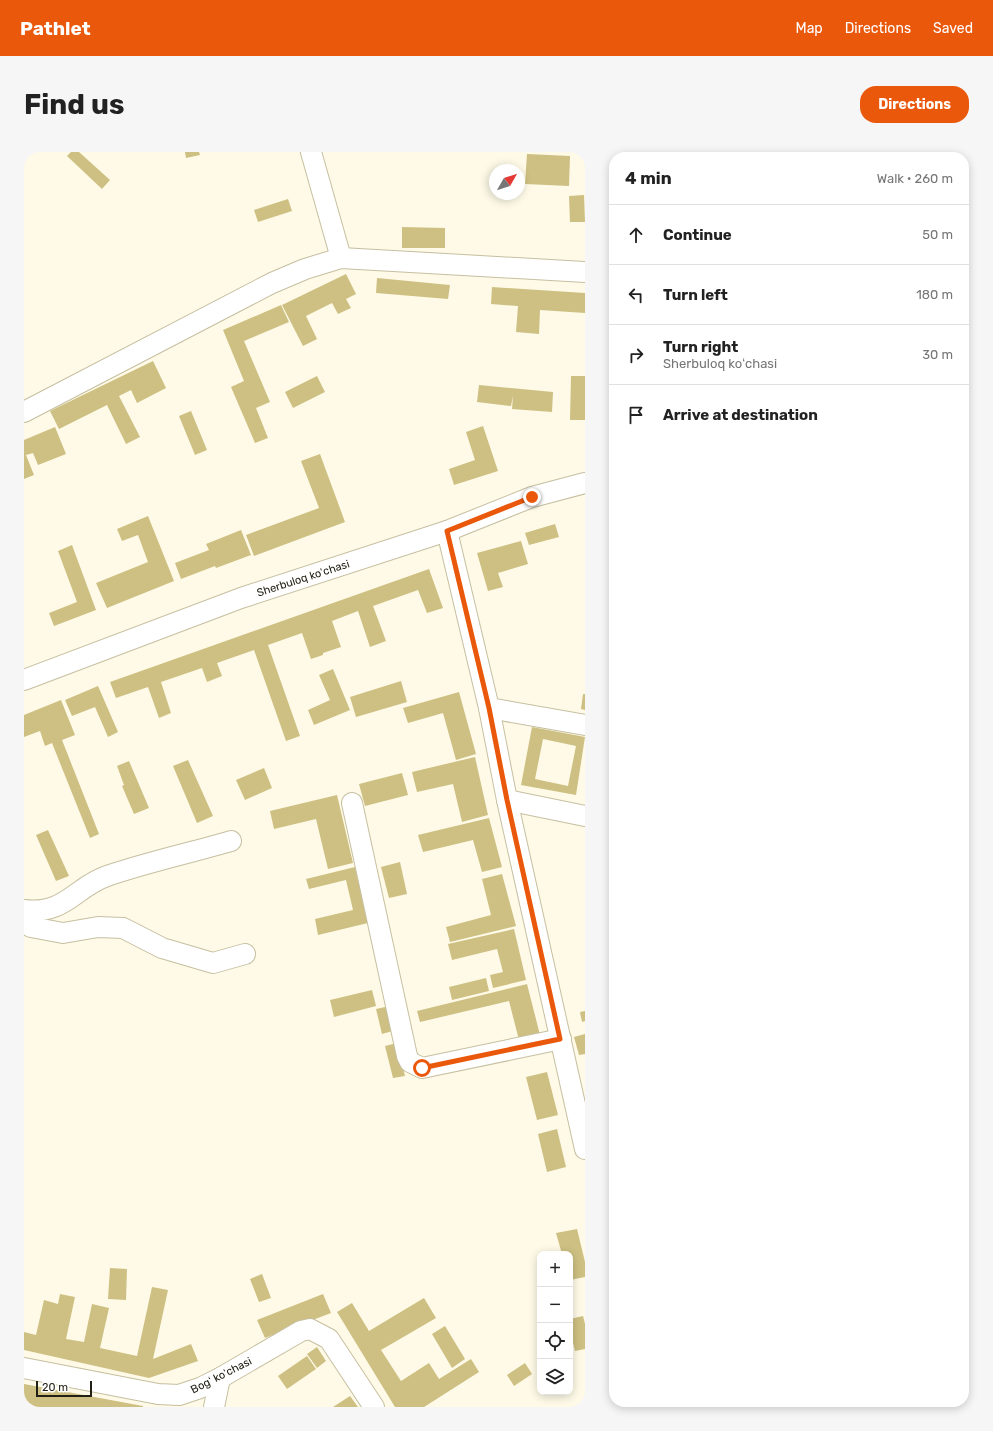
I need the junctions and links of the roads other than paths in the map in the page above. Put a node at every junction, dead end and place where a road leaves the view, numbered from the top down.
1 (311, 152) edge
2 (341, 258) junction
3 (585, 272) edge
4 (24, 412) edge
5 (585, 483) edge
6 (447, 531) junction
7 (24, 680) edge
8 (489, 708) junction
9 (585, 726) edge
10 (507, 800) junction
11 (352, 803) dead end
12 (585, 816) edge
13 (232, 842) dead end
14 (24, 910) edge
15 (24, 923) edge
16 (245, 954) dead end
17 (560, 1039) junction
18 (585, 1149) edge
19 (24, 1368) edge
20 (220, 1378) junction
21 (214, 1407) edge
22 (374, 1407) edge

1 - 2 street
2 - 3 street
2 - 4 street
5 - 6 street, Sherbuloq koʻchasi
6 - 7 street, Sherbuloq koʻchasi
6 - 8 street
8 - 9 street
8 - 10 street
10 - 12 street
10 - 17 street
11 - 17 street
13 - 14 street
15 - 16 street
17 - 18 street
19 - 20 street, Bogʻ koʻchasi
20 - 21 street
20 - 22 street, Bogʻ koʻchasi

